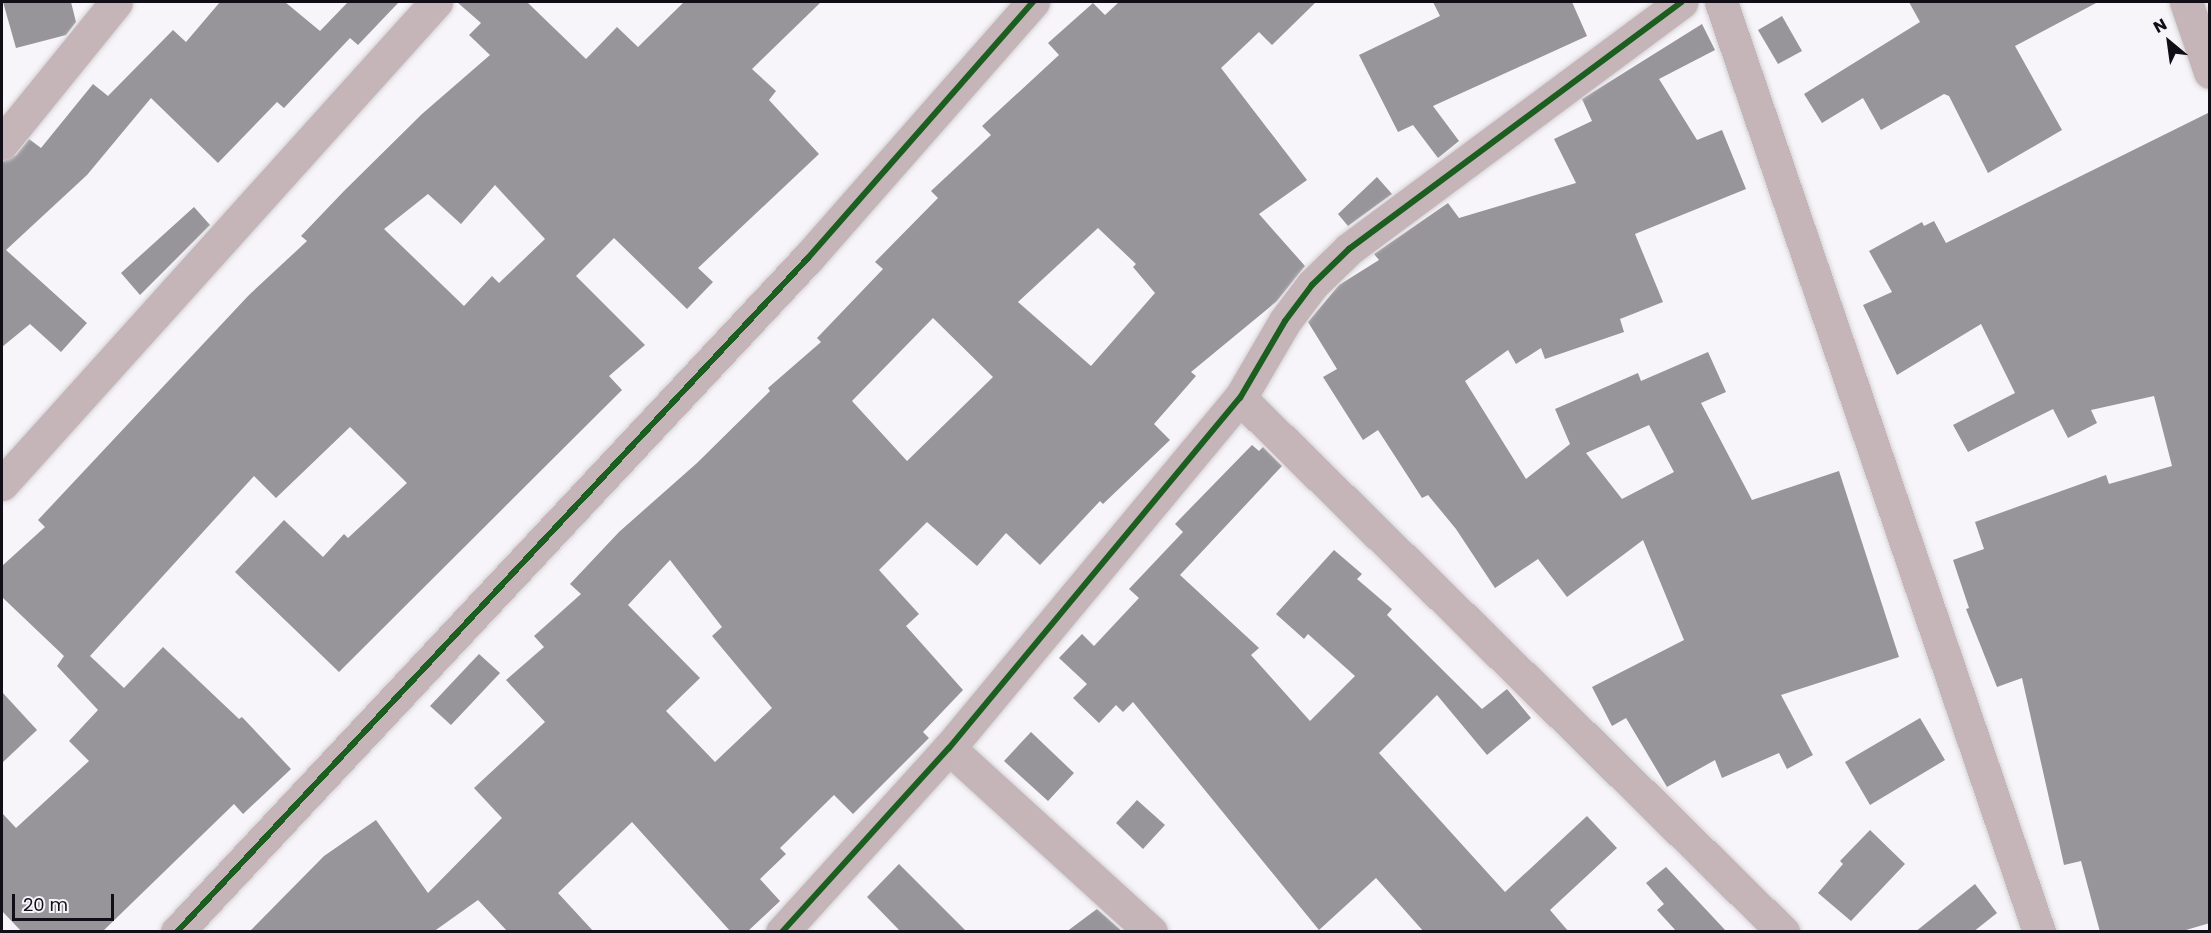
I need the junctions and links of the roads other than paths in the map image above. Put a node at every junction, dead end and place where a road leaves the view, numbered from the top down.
1 (116, 2) edge
2 (436, 2) edge
3 (1033, 2) edge
4 (1681, 2) edge
5 (1721, 2) edge
6 (2187, 2) edge
7 (2210, 72) edge
8 (2, 143) edge
9 (1240, 398) junction
10 (2, 484) edge
11 (948, 748) junction
12 (177, 932) edge
13 (782, 932) edge
14 (1151, 932) edge
15 (1783, 932) edge
16 (2039, 932) edge

1 - 8 street
2 - 10 street
3 - 12 street
4 - 9 street
5 - 16 street
6 - 7 street
9 - 11 street
9 - 15 street
11 - 13 street
11 - 14 street

